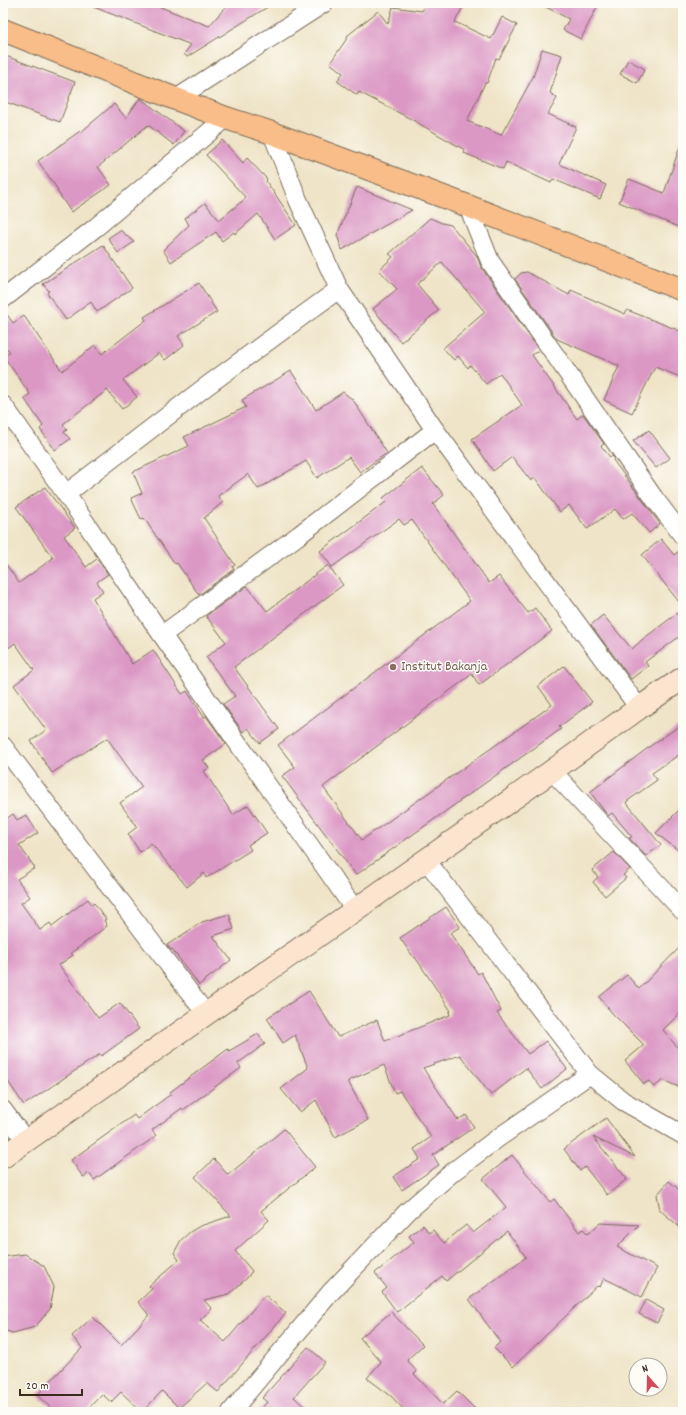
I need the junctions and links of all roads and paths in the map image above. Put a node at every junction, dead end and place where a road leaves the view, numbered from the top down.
1 (324, 3) edge
2 (3, 30) edge
3 (176, 99) junction
4 (226, 118) junction
5 (272, 133) junction
6 (468, 206) junction
7 (339, 289) junction
8 (683, 290) edge
9 (3, 299) edge
10 (3, 405) edge
11 (436, 430) junction
12 (66, 494) junction
13 (683, 536) edge
14 (162, 635) junction
15 (683, 678) edge
16 (639, 708) junction
17 (3, 746) edge
18 (552, 771) junction
19 (426, 860) junction
20 (355, 910) junction
21 (683, 911) edge
22 (206, 1014) junction
23 (590, 1074) junction
24 (3, 1110) edge
25 (683, 1135) edge
26 (26, 1141) junction
27 (3, 1157) edge
28 (231, 1412) edge

1 - 3 street
2 - 3 highway
3 - 4 highway
4 - 5 highway
4 - 9 street
5 - 6 highway
5 - 7 street
6 - 8 highway
6 - 13 street
7 - 11 street
7 - 12 street
10 - 12 street
11 - 14 street
11 - 16 street
12 - 14 street
14 - 20 street
15 - 16 main road
16 - 18 main road
17 - 22 street
18 - 19 main road
18 - 21 street
19 - 20 main road
19 - 23 street
20 - 22 main road
22 - 26 main road
23 - 25 street
23 - 28 street
24 - 26 street
26 - 27 main road

